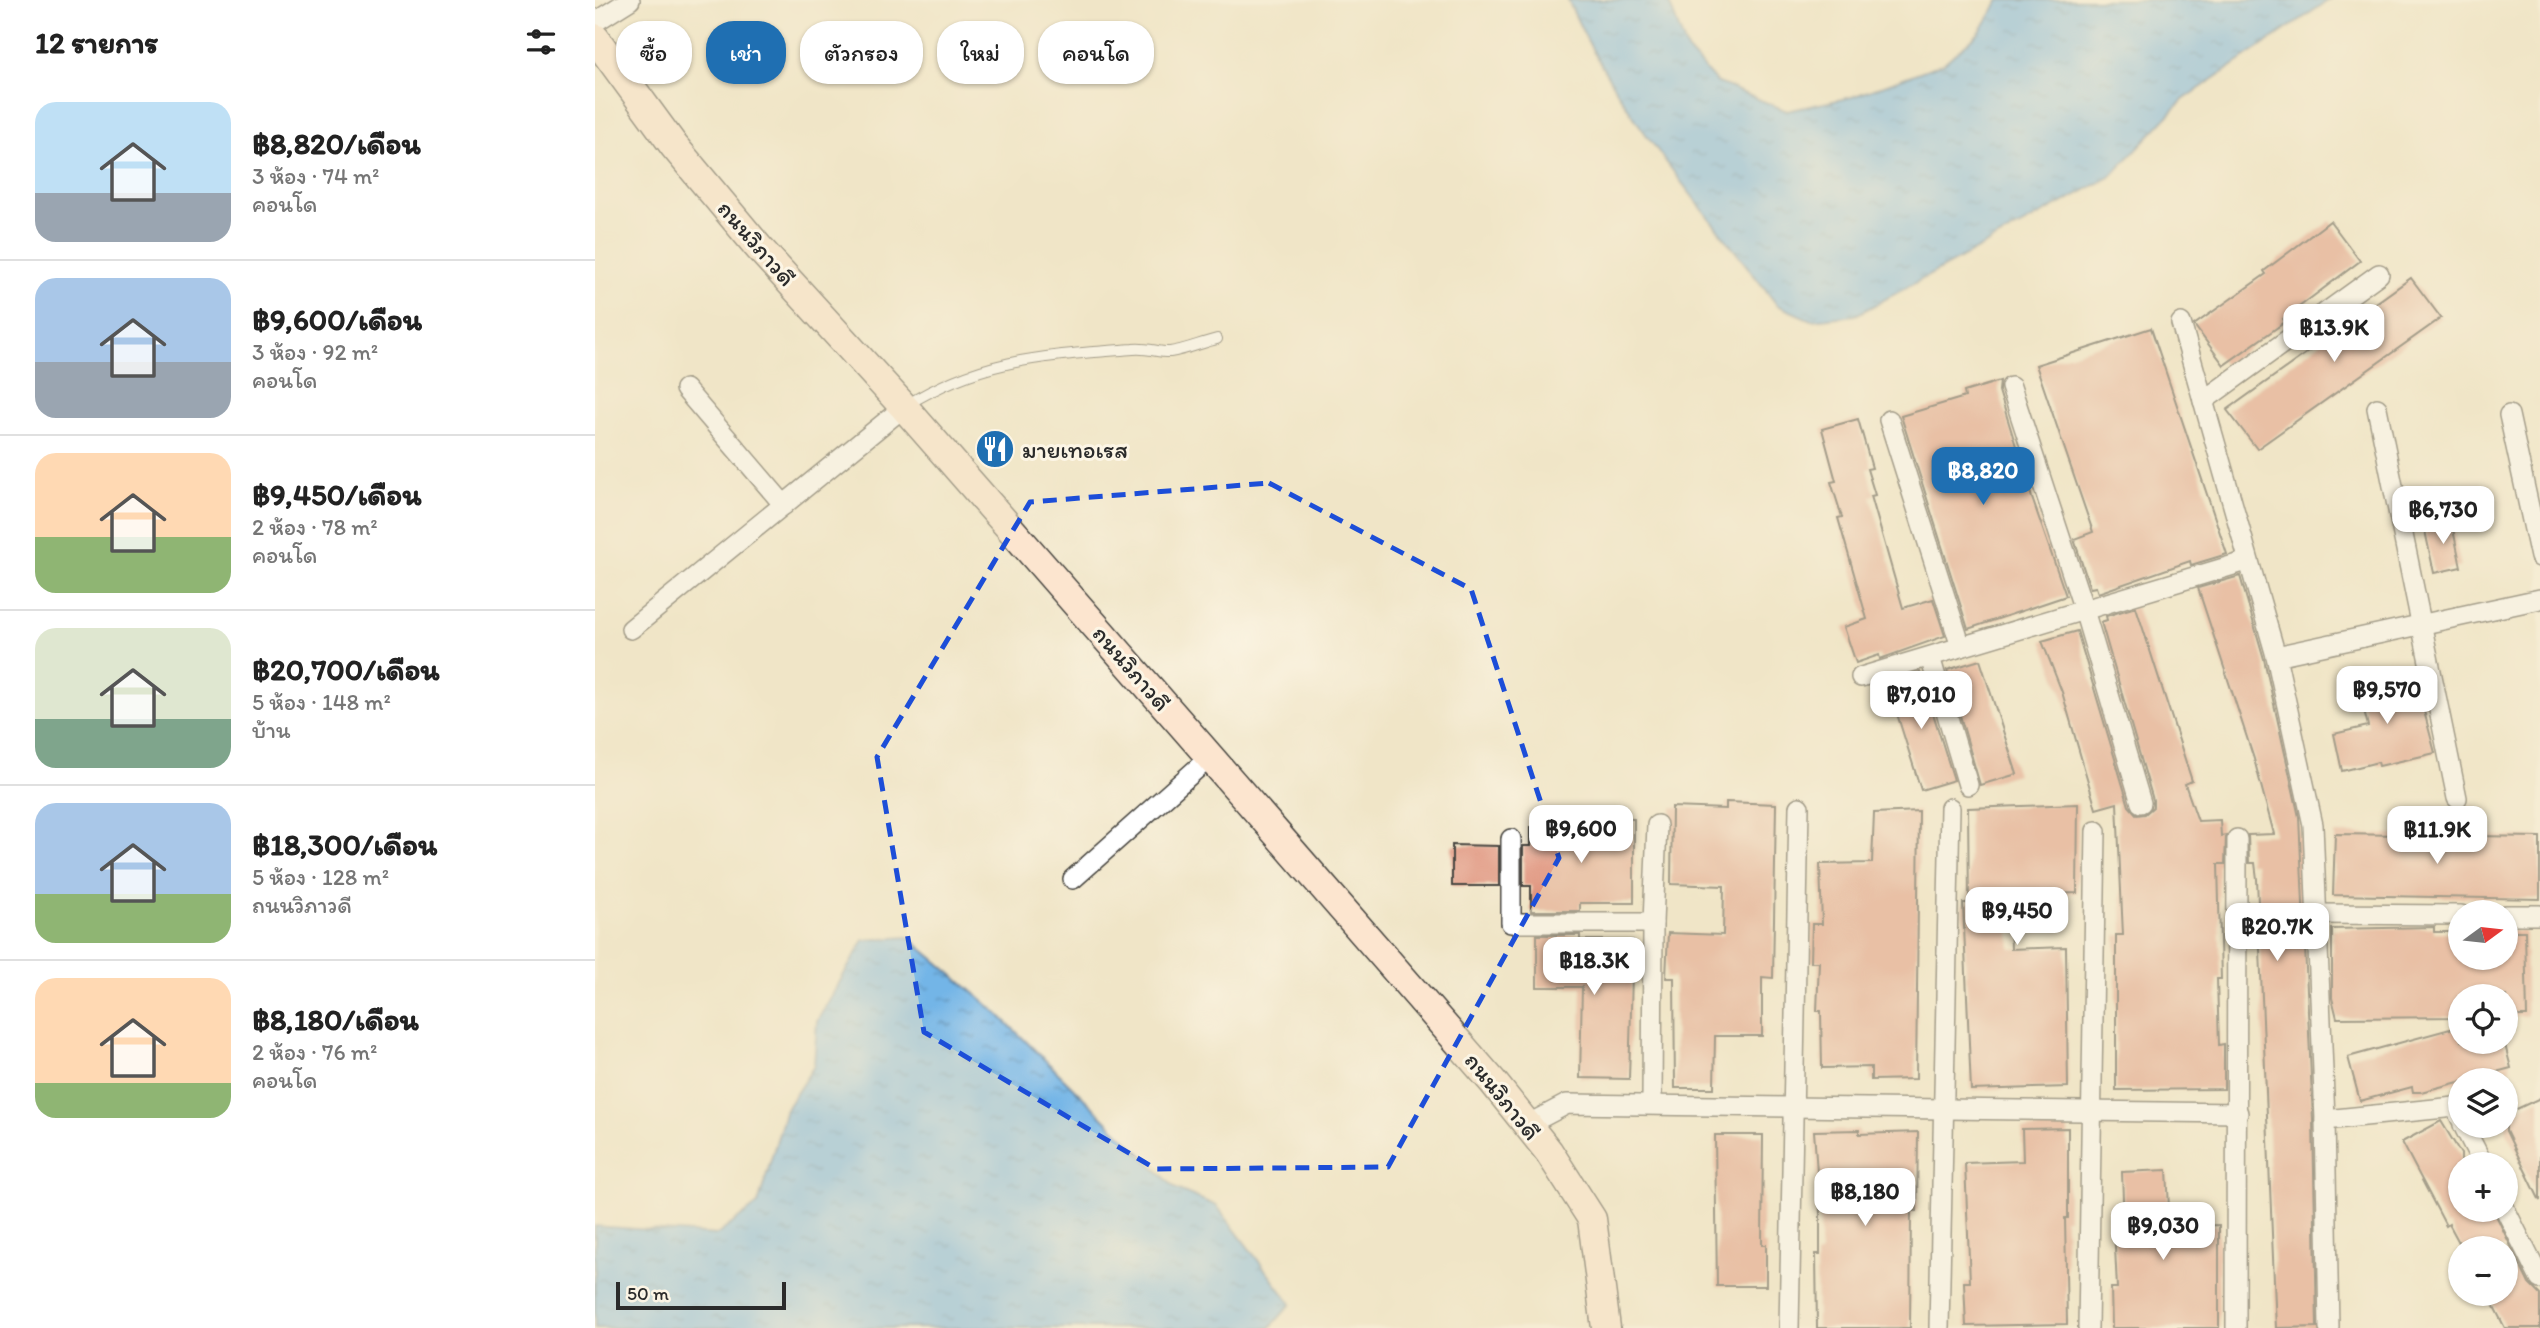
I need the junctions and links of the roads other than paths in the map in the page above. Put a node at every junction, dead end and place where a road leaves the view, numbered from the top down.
1 (630, 0) edge
2 (595, 22) edge
3 (595, 38) edge
4 (2379, 274) dead end
5 (2181, 323) dead end
6 (1217, 339) dead end
7 (2011, 387) dead end
8 (685, 389) dead end
9 (2203, 401) junction
10 (904, 407) junction
11 (2377, 408) dead end
12 (2508, 415) dead end
13 (1889, 420) dead end
14 (784, 505) junction
15 (2540, 557) edge
16 (2247, 561) junction
17 (2540, 599) edge
18 (2084, 610) junction
19 (2422, 624) junction
20 (631, 629) dead end
21 (1961, 647) junction
22 (2276, 656) junction
23 (1930, 657) junction
24 (1861, 677) dead end
25 (1210, 757) junction
26 (1968, 785) dead end
27 (2457, 798) dead end
28 (2141, 803) dead end
29 (1799, 807) dead end
30 (1950, 808) dead end
31 (1657, 825) dead end
32 (2096, 831) dead end
33 (1511, 839) dead end
34 (2237, 839) dead end
35 (1073, 879) dead end
36 (2317, 914) junction
37 (2448, 915) edge
38 (2518, 915) edge
39 (2540, 915) edge
40 (1653, 923) junction
41 (1652, 1104) junction
42 (1792, 1107) junction
43 (2448, 1108) edge
44 (1943, 1109) junction
45 (2091, 1111) junction
46 (2238, 1113) junction
47 (2325, 1120) junction
48 (1527, 1125) junction
49 (2512, 1222) edge
50 (2540, 1279) edge
51 (1606, 1328) edge
52 (1789, 1328) edge
53 (1939, 1328) edge
54 (2088, 1328) edge
55 (2236, 1328) edge
56 (2329, 1328) edge

1 - 2 street
3 - 10 street, ถนนวิภาวดี
4 - 9 street
5 - 9 street
6 - 10 lane
7 - 18 street
8 - 14 street
9 - 16 street
10 - 14 street
10 - 25 street, ถนนวิภาวดี
11 - 19 street
12 - 15 street
13 - 21 street
14 - 20 street
16 - 18 street
16 - 22 street
17 - 19 street
18 - 21 street
18 - 28 street
19 - 22 street
19 - 27 street
21 - 23 street
22 - 36 street
23 - 24 street
23 - 26 street
25 - 35 street
25 - 48 street, ถนนวิภาวดี
29 - 42 street
30 - 44 street
31 - 40 street
32 - 45 street
33 - 40 street
34 - 46 street
36 - 37 street
36 - 47 street
38 - 39 street
40 - 41 street
41 - 42 street
41 - 48 street
42 - 44 street
42 - 52 street
43 - 47 street
44 - 45 street
44 - 53 street
45 - 46 street
45 - 54 street
46 - 55 street
47 - 56 street
48 - 51 street, ถนนวิภาวดี
49 - 50 street

